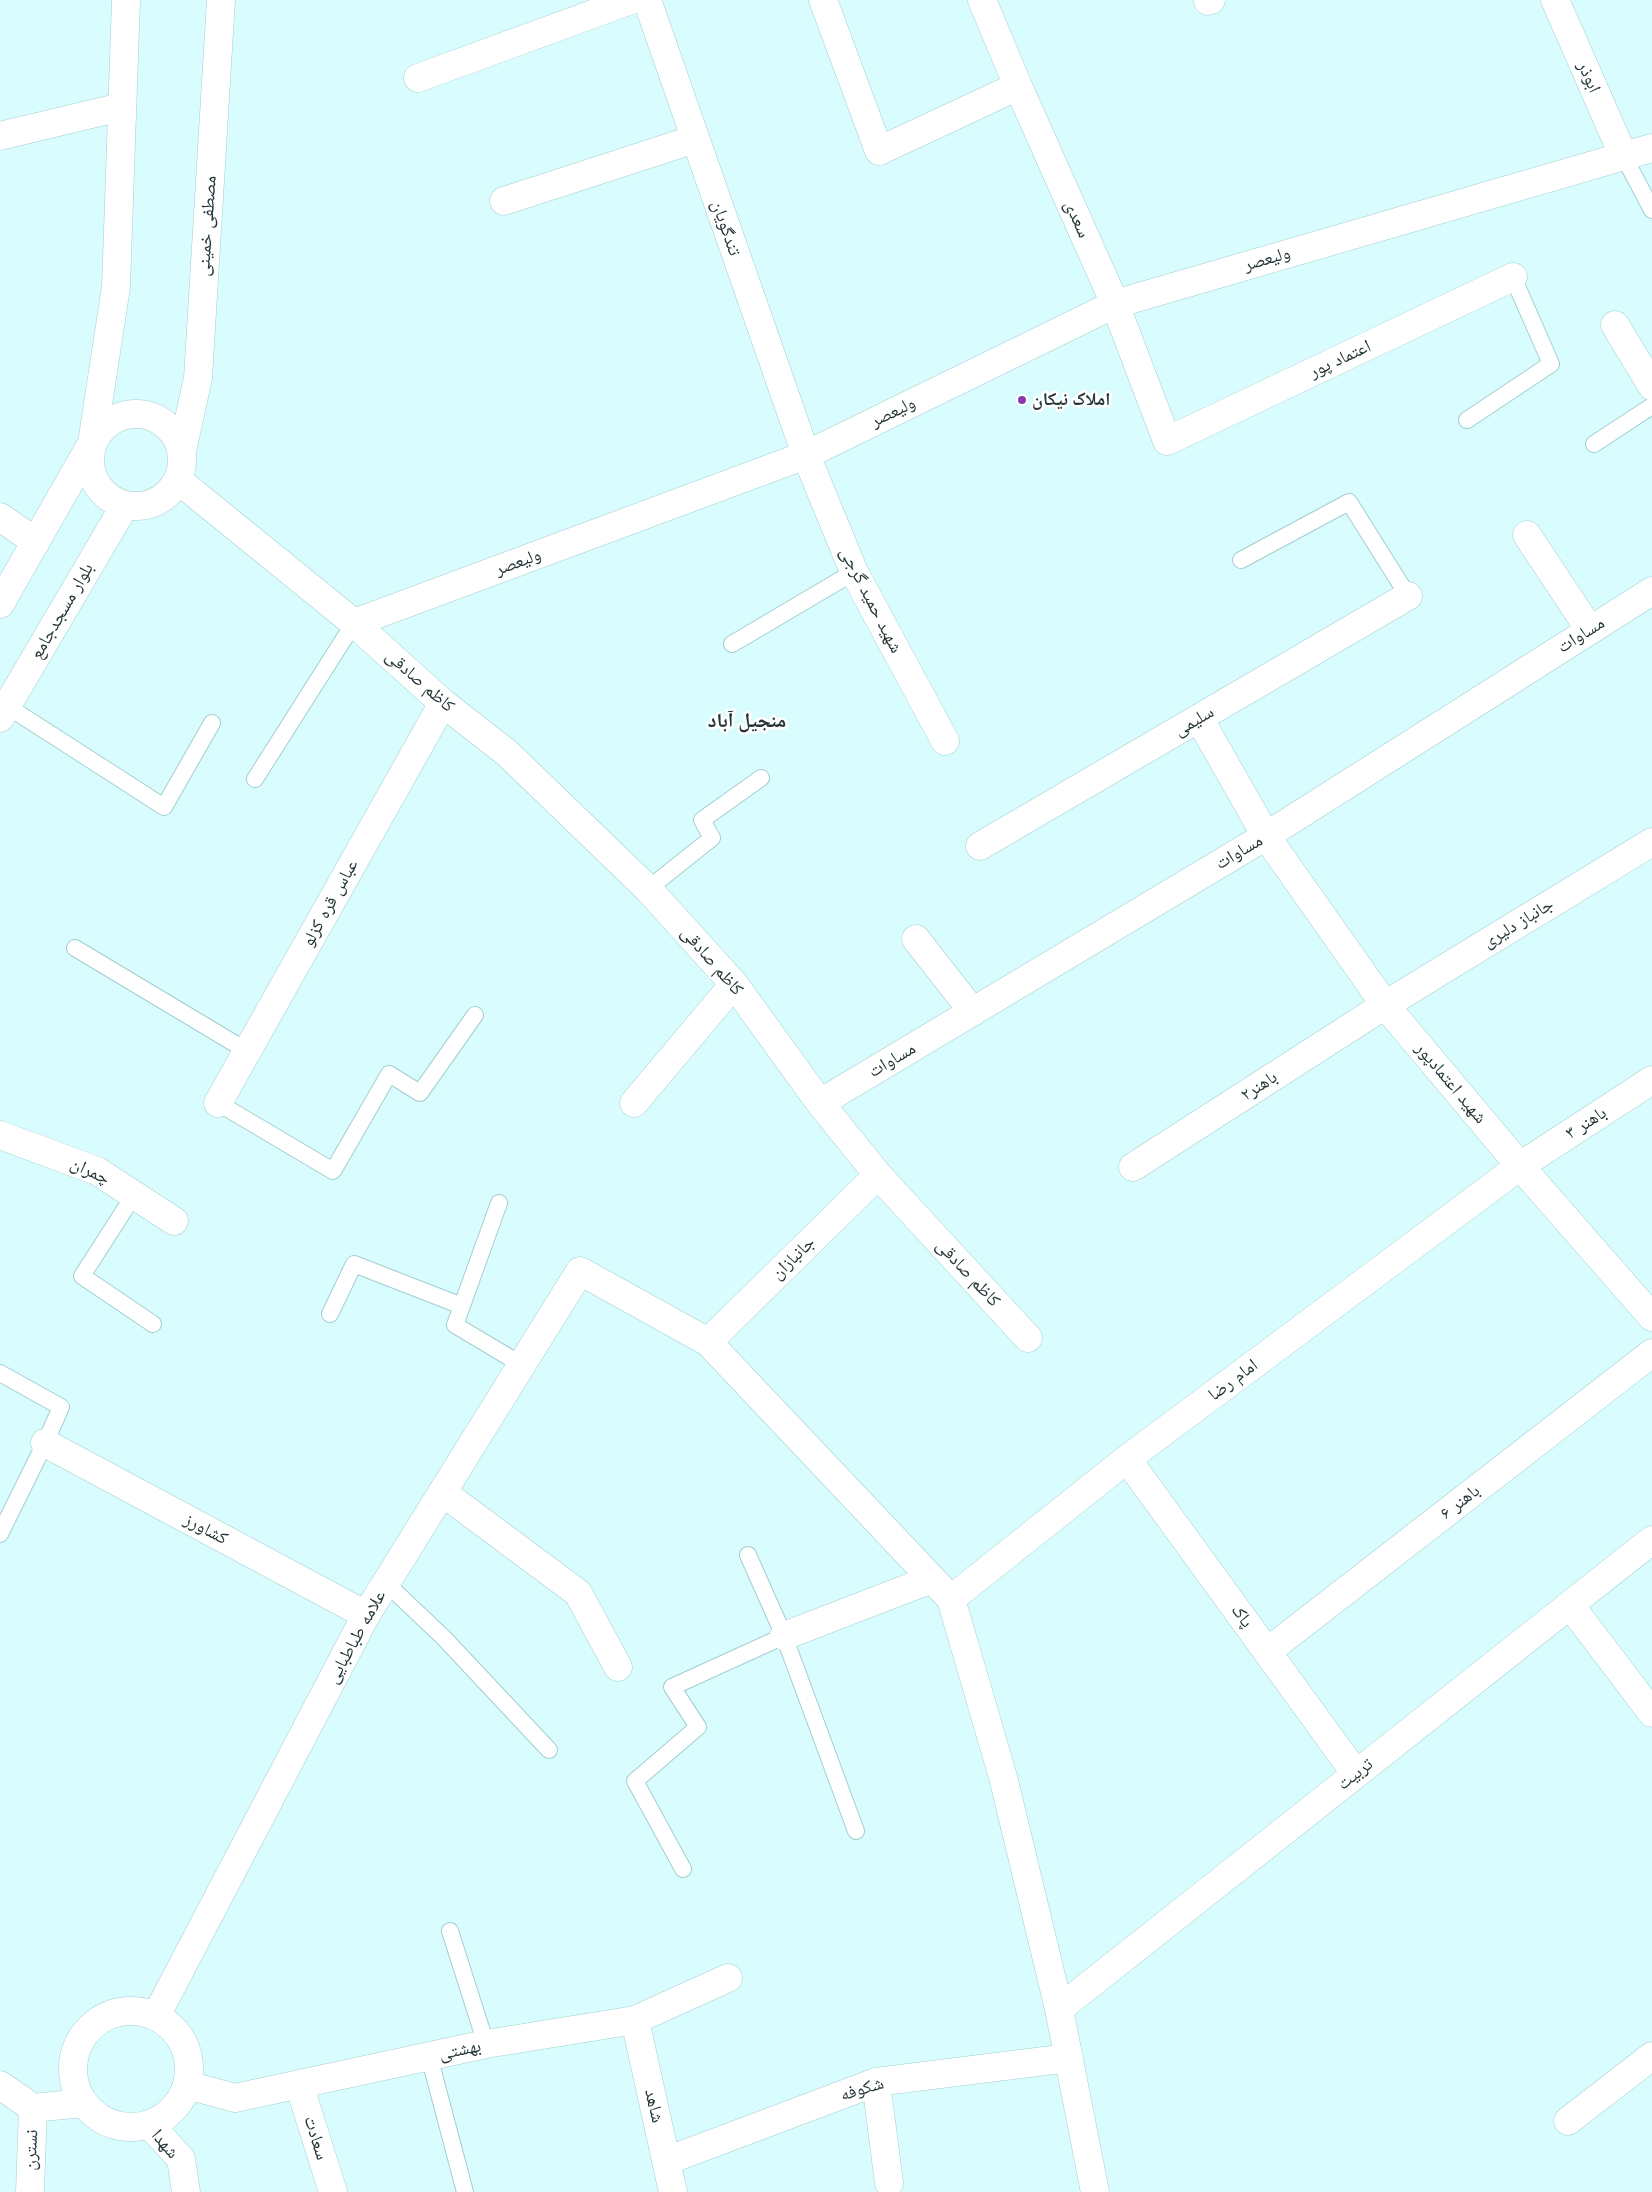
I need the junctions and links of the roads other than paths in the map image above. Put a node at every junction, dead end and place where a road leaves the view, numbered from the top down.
1 (126, 0) edge
2 (221, 0) edge
3 (631, 0) edge
4 (647, 0) edge
5 (824, 0) edge
6 (982, 0) edge
7 (1555, 0) edge
8 (418, 78) dead end
9 (1018, 86) junction
10 (121, 107) junction
11 (0, 136) edge
12 (695, 140) junction
13 (1652, 148) edge
14 (1623, 155) junction
15 (504, 201) dead end
16 (1652, 210) edge
17 (1513, 277) joint
18 (1115, 304) junction
19 (1615, 325) dead end
20 (1652, 386) edge
21 (1652, 406) edge
22 (1467, 420) dead end
23 (1167, 441) joint
24 (92, 443) junction
25 (1594, 444) dead end
26 (182, 451) junction
27 (806, 455) junction
28 (178, 480) junction
29 (124, 505) junction
30 (0, 517) edge
31 (1527, 535) dead end
32 (36, 542) junction
33 (1241, 560) dead end
34 (854, 572) junction
35 (1652, 591) edge
36 (1408, 596) joint
37 (0, 604) edge
38 (354, 623) junction
39 (1590, 630) junction
40 (732, 644) dead end
41 (443, 703) junction
42 (3, 712) edge
43 (1199, 718) junction
44 (212, 723) dead end
45 (945, 741) dead end
46 (761, 778) dead end
47 (255, 779) dead end
48 (1266, 836) junction
49 (1652, 842) edge
50 (980, 846) dead end
51 (648, 889) junction
52 (916, 939) dead end
53 (75, 948) dead end
54 (734, 984) junction
55 (1385, 1005) junction
56 (973, 1012) junction
57 (475, 1014) dead end
58 (247, 1051) junction
59 (1652, 1080) edge
60 (218, 1103) joint
61 (634, 1103) dead end
62 (820, 1103) junction
63 (0, 1135) edge
64 (1520, 1166) junction
65 (1133, 1167) dead end
66 (878, 1175) junction
67 (134, 1195) junction
68 (499, 1202) dead end
69 (174, 1221) dead end
70 (462, 1306) junction
71 (330, 1314) dead end
72 (1652, 1317) edge
73 (153, 1324) dead end
74 (1028, 1338) dead end
75 (708, 1342) junction
76 (1652, 1353) edge
77 (522, 1365) junction
78 (0, 1373) edge
79 (45, 1443) junction
80 (1127, 1459) junction
81 (442, 1492) junction
82 (0, 1534) edge
83 (1652, 1540) edge
84 (748, 1555) dead end
85 (932, 1579) junction
86 (386, 1583) junction
87 (950, 1598) junction
88 (1570, 1605) junction
89 (366, 1615) junction
90 (784, 1636) junction
91 (1268, 1651) junction
92 (618, 1667) dead end
93 (1652, 1713) edge
94 (549, 1750) dead end
95 (1356, 1774) junction
96 (856, 1831) dead end
97 (683, 1869) dead end
98 (450, 1932) dead end
99 (728, 1978) dead end
100 (1059, 2009) junction
101 (156, 2016) junction
102 (635, 2020) junction
103 (486, 2044) junction
104 (429, 2056) junction
105 (1652, 2056) edge
106 (1068, 2058) junction
107 (876, 2082) junction
108 (299, 2084) junction
109 (187, 2085) junction
110 (0, 2086) edge
111 (83, 2103) junction
112 (33, 2108) junction
113 (1568, 2121) dead end
114 (150, 2125) junction
115 (666, 2162) junction
116 (889, 2183) dead end
117 (30, 2192) edge
118 (186, 2192) edge
119 (333, 2192) edge
120 (465, 2192) edge
121 (673, 2192) edge
122 (1095, 2192) edge

1 - 10 street
2 - 26 street, مصطفی خمینی
3 - 8 street
4 - 12 street, تندگویان
5 - 9 street
6 - 9 street, سعدی
7 - 14 street, ابوذر
9 - 18 street, سعدی
10 - 11 street
10 - 24 street
12 - 15 street
12 - 27 street, تندگویان
13 - 14 street, ولیعصر
14 - 16 lane
14 - 18 street, ولیعصر
17 - 22 lane
17 - 23 street, اعتماد پور
18 - 23 street, سعدی
18 - 27 street, ولیعصر
19 - 20 street
21 - 25 lane
24 - 26 street
24 - 29 street
24 - 32 street
26 - 28 street
27 - 34 street, شهید حمید گرجی
27 - 38 street, ولیعصر
28 - 29 street
28 - 38 street
29 - 42 street, بلوار مسجدجامع
30 - 32 street
31 - 39 street
32 - 37 street
33 - 36 lane
34 - 40 lane
34 - 45 street, شهید حمید گرجی
35 - 39 street, مساوات
36 - 43 street, سلیمی
38 - 41 street, کاظم صادقی
38 - 47 lane
39 - 48 street, مساوات
41 - 51 street, کاظم صادقی
41 - 58 street, عباس قره کزلو
42 - 44 lane
43 - 48 street, شهید اعتمادپور
43 - 50 street, سلیمی
46 - 51 lane
48 - 55 street, شهید اعتمادپور
48 - 56 street, مساوات
49 - 55 street, جانباز دلیری
51 - 54 street, کاظم صادقی
52 - 56 street
53 - 58 lane
54 - 61 street
54 - 62 street, کاظم صادقی
55 - 64 street, شهید اعتمادپور
55 - 65 street, باهنر۲
56 - 62 street, مساوات
57 - 60 lane
58 - 60 street, عباس قره کزلو
59 - 64 street, باهنر ۳
62 - 66 street, کاظم صادقی
63 - 67 street, چمران
64 - 72 street, شهید اعتمادپور
64 - 80 street, امام رضا
66 - 74 street, کاظم صادقی
66 - 75 street, جانبازان
67 - 69 street, چمران
67 - 73 lane
68 - 70 lane
70 - 71 lane
70 - 77 lane
75 - 77 street, علامه طباطبایی
75 - 85 street
76 - 91 street, باهنر ۶
77 - 81 street, علامه طباطبایی
78 - 79 lane
79 - 82 lane
79 - 89 street, کشاورز
80 - 87 street, امام رضا
80 - 91 street, پاک
81 - 86 street, علامه طباطبایی
81 - 92 street
83 - 88 street, تربیت
84 - 90 lane
85 - 87 street
85 - 90 street
86 - 89 street, علامه طباطبایی
86 - 94 lane
87 - 100 street
88 - 93 street
88 - 95 street, تربیت
89 - 101 street, علامه طباطبایی
90 - 96 lane
90 - 97 lane
91 - 95 street, پاک
95 - 100 street, تربیت
98 - 103 lane
99 - 102 street, بهشتی
100 - 106 street
101 - 109 street
101 - 111 street
102 - 103 street, بهشتی
102 - 115 street, شاهد
103 - 104 street, بهشتی
104 - 108 street, بهشتی
104 - 120 lane
105 - 113 street
106 - 107 street, شکوفه
106 - 122 street
107 - 115 street, شکوفه
107 - 116 street
108 - 109 street, بهشتی
108 - 119 street, سعادت
109 - 114 street
110 - 112 street
111 - 112 street
111 - 114 street
112 - 117 street, نسترن
114 - 118 street, شهدا
115 - 121 street, شاهد

